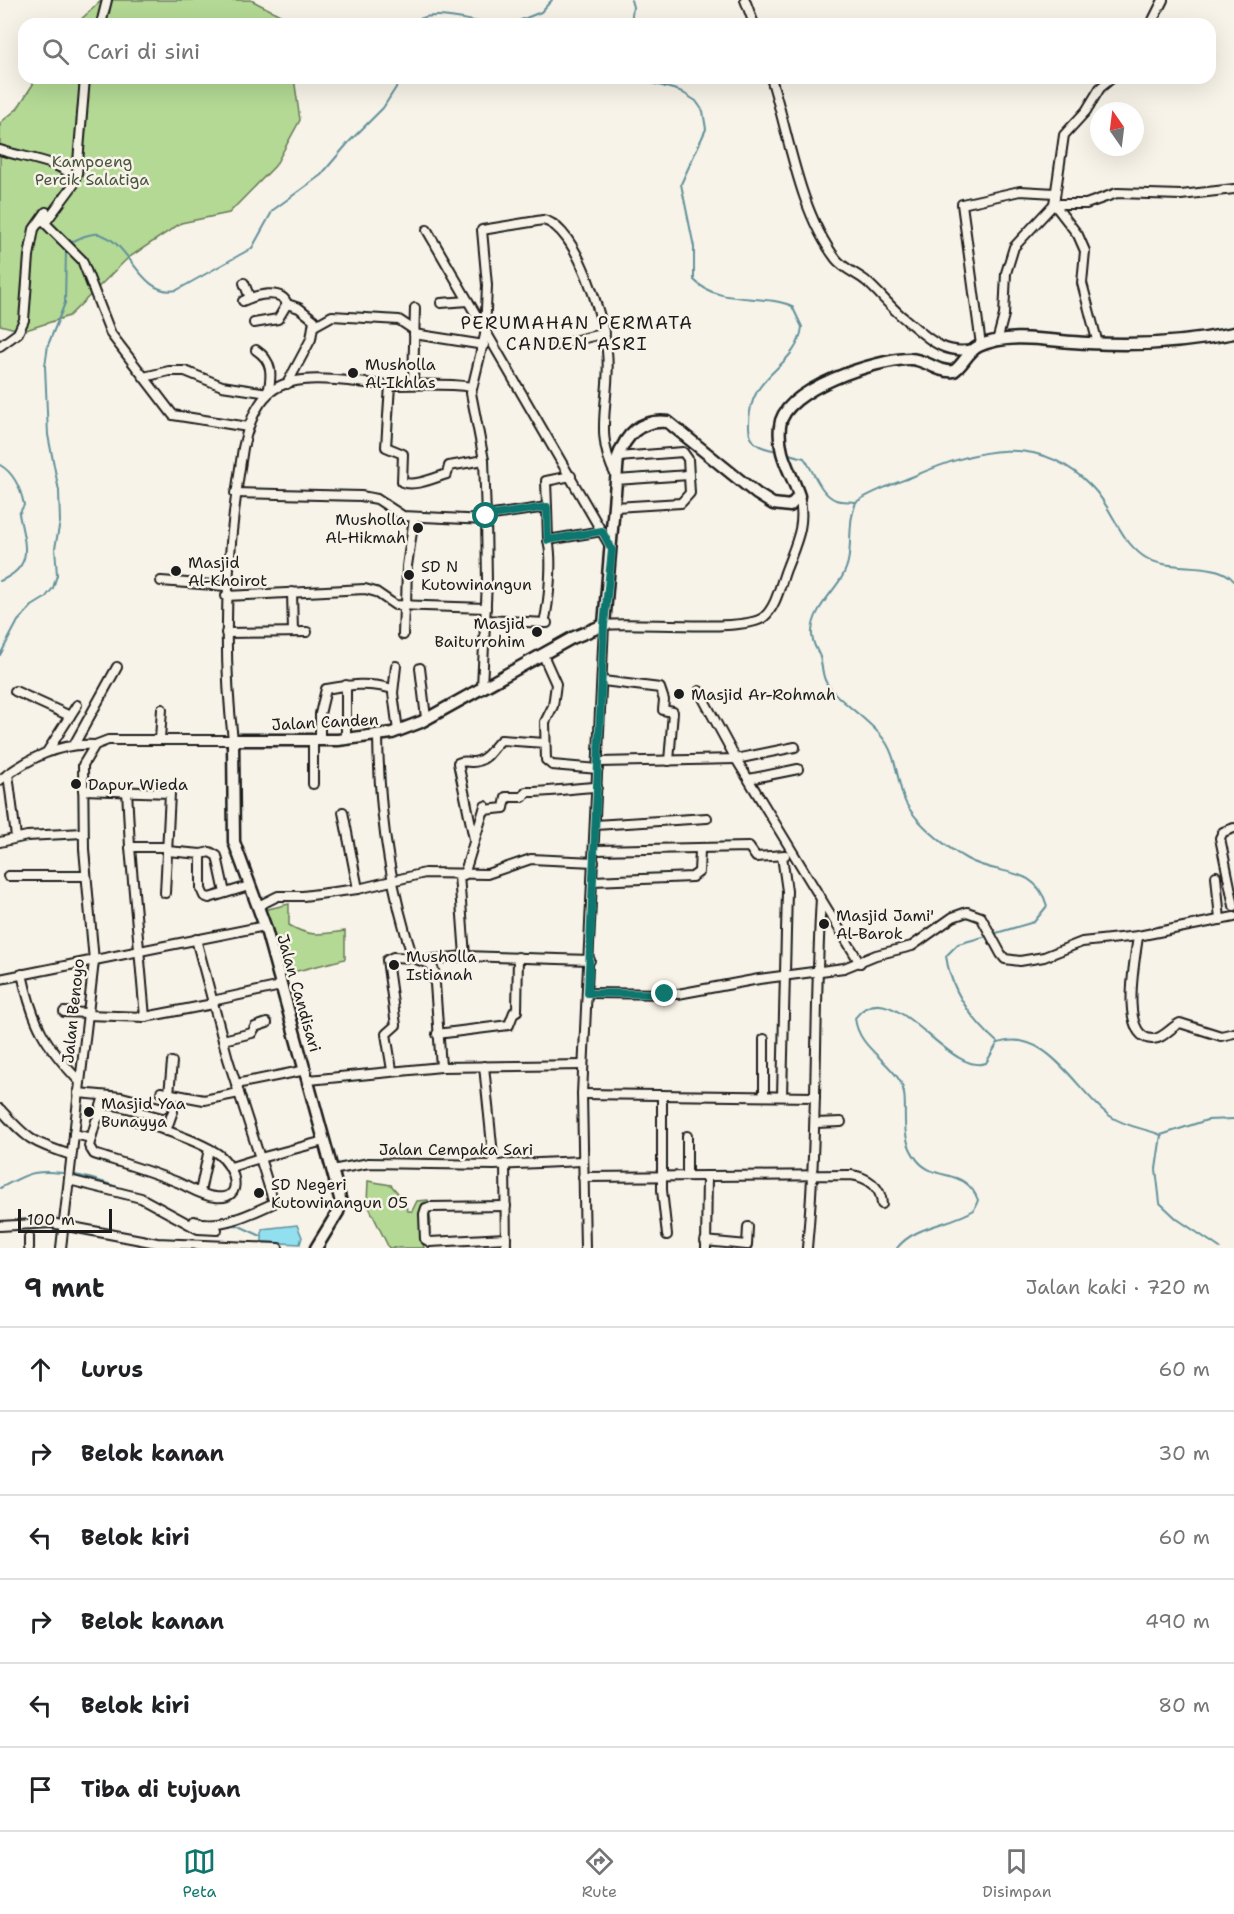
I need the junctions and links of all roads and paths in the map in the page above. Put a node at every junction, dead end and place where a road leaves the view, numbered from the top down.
1 (107, 0) edge
2 (745, 0) edge
3 (1163, 0) edge
4 (102, 18) edge
5 (752, 18) edge
6 (1154, 18) edge
7 (84, 84) edge
8 (773, 84) edge
9 (1105, 84) edge
10 (0, 150) edge
11 (75, 178) junction
12 (1234, 189) edge
13 (1055, 193) junction
14 (1054, 204) junction
15 (427, 230) dead end
16 (244, 283) dead end
17 (468, 301) junction
18 (441, 303) dead end
19 (287, 304) junction
20 (415, 308) dead end
21 (254, 323) dead end
22 (314, 326) junction
23 (414, 332) junction
24 (604, 333) junction
25 (1234, 333) edge
26 (486, 335) junction
27 (997, 341) junction
28 (1098, 344) junction
29 (484, 345) junction
30 (557, 345) dead end
31 (0, 346) edge
32 (977, 347) junction
33 (256, 350) dead end
34 (144, 377) junction
35 (413, 383) junction
36 (287, 384) junction
37 (390, 385) junction
38 (472, 387) junction
39 (268, 393) junction
40 (248, 427) junction
41 (618, 457) junction
42 (484, 460) junction
43 (689, 475) junction
44 (571, 476) junction
45 (616, 479) junction
46 (235, 493) junction
47 (800, 496) junction
48 (547, 507) junction
49 (615, 507) junction
50 (414, 518) junction
51 (486, 518) junction
52 (602, 531) junction
53 (548, 540) junction
54 (612, 550) junction
55 (160, 581) dead end
56 (226, 586) junction
57 (292, 592) junction
58 (226, 596) junction
59 (405, 606) junction
60 (486, 608) junction
61 (485, 620) junction
62 (604, 625) junction
63 (292, 632) junction
64 (307, 632) dead end
65 (226, 633) junction
66 (403, 634) dead end
67 (543, 654) junction
68 (396, 666) dead end
69 (117, 667) dead end
70 (420, 668) dead end
71 (603, 681) junction
72 (346, 685) junction
73 (482, 687) junction
74 (393, 688) junction
75 (15, 691) dead end
76 (699, 691) dead end
77 (77, 705) dead end
78 (162, 709) dead end
79 (69, 718) junction
80 (426, 718) junction
81 (82, 728) junction
82 (398, 731) junction
83 (378, 736) junction
84 (160, 739) junction
85 (346, 739) junction
86 (233, 740) junction
87 (317, 740) junction
88 (75, 743) junction
89 (545, 744) junction
90 (95, 745) junction
91 (795, 747) dead end
92 (46, 752) junction
93 (736, 759) junction
94 (669, 762) junction
95 (599, 765) junction
96 (798, 769) dead end
97 (8, 774) junction
98 (748, 779) junction
99 (0, 780) edge
100 (313, 783) dead end
101 (597, 787) junction
102 (83, 790) junction
103 (127, 790) junction
104 (343, 812) dead end
105 (707, 818) dead end
106 (595, 825) junction
107 (1234, 828) edge
108 (83, 833) junction
109 (16, 837) junction
110 (474, 839) junction
111 (0, 842) edge
112 (130, 847) junction
113 (166, 849) junction
114 (595, 850) junction
115 (700, 850) junction
116 (201, 854) junction
117 (794, 854) junction
118 (782, 856) junction
119 (594, 862) junction
120 (461, 875) junction
121 (8, 876) dead end
122 (86, 876) junction
123 (1216, 876) dead end
124 (593, 881) junction
125 (392, 882) junction
126 (249, 886) junction
127 (358, 889) junction
128 (165, 893) dead end
129 (225, 894) junction
130 (821, 898) junction
131 (258, 906) junction
132 (1234, 906) edge
133 (1234, 917) edge
134 (1220, 920) junction
135 (265, 926) junction
136 (1138, 936) junction
137 (196, 939) junction
138 (138, 951) junction
139 (465, 956) junction
140 (518, 957) junction
141 (413, 958) junction
142 (422, 960) junction
143 (590, 960) junction
144 (94, 961) junction
145 (860, 963) junction
146 (817, 972) junction
147 (22, 974) junction
148 (785, 976) junction
149 (0, 979) edge
150 (281, 986) junction
151 (588, 993) junction
152 (213, 1003) junction
153 (64, 1012) dead end
154 (87, 1014) junction
155 (145, 1017) junction
156 (267, 1023) dead end
157 (1234, 1033) edge
158 (437, 1034) junction
159 (765, 1039) dead end
160 (223, 1040) junction
161 (172, 1062) dead end
162 (583, 1065) junction
163 (484, 1066) junction
164 (441, 1067) junction
165 (392, 1070) junction
166 (307, 1075) junction
167 (80, 1082) junction
168 (236, 1084) junction
169 (78, 1093) junction
170 (165, 1093) junction
171 (239, 1093) junction
172 (582, 1094) junction
173 (662, 1095) junction
174 (764, 1095) junction
175 (782, 1095) junction
176 (104, 1096) junction
177 (815, 1097) junction
178 (0, 1109) edge
179 (173, 1111) dead end
180 (98, 1116) junction
181 (841, 1122) dead end
182 (815, 1124) junction
183 (166, 1131) junction
184 (74, 1134) junction
185 (687, 1136) dead end
186 (91, 1138) junction
187 (324, 1141) junction
188 (209, 1149) junction
189 (71, 1155) junction
190 (260, 1158) junction
191 (582, 1161) junction
192 (505, 1164) junction
193 (494, 1165) junction
194 (231, 1167) junction
195 (332, 1170) junction
196 (687, 1176) junction
197 (706, 1176) junction
198 (812, 1176) junction
199 (583, 1177) junction
200 (662, 1177) junction
201 (69, 1178) junction
202 (200, 1192) junction
203 (882, 1204) dead end
204 (506, 1206) junction
205 (194, 1221) dead end
206 (64, 1225) junction
207 (0, 1226) edge
208 (206, 1227) junction
209 (748, 1227) dead end
210 (217, 1230) dead end
211 (667, 1235) dead end
212 (29, 1237) dead end
213 (506, 1238) junction
214 (133, 1239) junction
215 (705, 1245) edge
216 (29, 1248) edge
217 (61, 1248) edge
218 (132, 1248) edge
219 (278, 1248) edge
220 (316, 1248) edge
221 (506, 1248) edge
222 (585, 1248) edge
223 (807, 1248) edge

1 - 4 street
2 - 5 street
3 - 6 street
7 - 11 street
8 - 32 street
9 - 13 street
10 - 11 street
11 - 31 street
11 - 34 street
12 - 14 street
13 - 14 street
13 - 32 street
14 - 27 street
14 - 28 street
15 - 17 street
16 - 19 street
17 - 18 street
17 - 26 street
19 - 21 street
19 - 22 street
20 - 23 street
22 - 23 street
22 - 36 street
23 - 29 street
23 - 35 street
24 - 26 street
24 - 30 street
24 - 45 street
25 - 28 street
26 - 29 street
26 - 44 street
27 - 28 street
27 - 32 street
29 - 38 street
32 - 47 street
33 - 39 street
34 - 39 street
34 - 40 street
35 - 37 street
35 - 38 street
36 - 37 street
36 - 39 street
37 - 42 street
38 - 42 street
39 - 40 street
40 - 46 street
41 - 43 street
41 - 45 street
41 - 47 street
42 - 51 street
43 - 45 street
43 - 49 street
44 - 48 street
44 - 52 street
45 - 49 street
46 - 50 street
46 - 56 street
47 - 62 street
48 - 51 street
48 - 53 street
49 - 54 street
50 - 51 street
50 - 59 street
51 - 60 street
52 - 53 street
52 - 54 street
53 - 61 street
54 - 62 street
55 - 56 street
56 - 58 street
57 - 58 street
57 - 59 street
57 - 63 street
58 - 65 street
59 - 60 street
59 - 66 street
60 - 61 street
61 - 73 street
62 - 67 street, Jalan Canden
62 - 71 street
63 - 64 street
63 - 65 street
65 - 86 street
67 - 73 street, Jalan Canden
67 - 89 street
68 - 74 street
69 - 81 street
70 - 80 street
71 - 94 street
71 - 95 street
72 - 74 street
72 - 85 street
72 - 87 street
73 - 80 street, Jalan Canden
74 - 82 street
75 - 79 street
76 - 93 street
77 - 79 street
78 - 84 street
79 - 81 street
79 - 92 street
80 - 82 street, Jalan Canden
81 - 88 street
82 - 83 street, Jalan Canden
83 - 85 street, Jalan Canden
83 - 125 street
84 - 86 street, Jalan Canden
84 - 90 street, Jalan Canden
85 - 87 street, Jalan Canden
86 - 87 street, Jalan Canden
86 - 126 street, Jalan Candisari
87 - 100 street
88 - 90 street, Jalan Canden
88 - 92 street
89 - 95 street
89 - 110 street
90 - 102 street, Jalan Benoyo
91 - 93 street
92 - 97 street
93 - 94 street
93 - 98 street
94 - 95 street
95 - 101 street
96 - 98 street
97 - 99 street
97 - 109 street
98 - 117 street
101 - 106 street
101 - 110 street
102 - 103 street
102 - 108 street, Jalan Benoyo
103 - 112 street
103 - 113 street
104 - 127 street
105 - 106 street
106 - 114 street
107 - 132 street
108 - 109 street
108 - 122 street, Jalan Benoyo
109 - 111 street
110 - 120 street
112 - 113 street
112 - 138 street
113 - 116 street
113 - 128 street
114 - 115 street
114 - 119 street
115 - 118 street
115 - 124 street
116 - 129 street
116 - 129 street
117 - 118 street
117 - 130 street
118 - 148 street
119 - 120 street
119 - 124 street
120 - 125 street
120 - 139 street
121 - 122 street
122 - 144 street, Jalan Benoyo
123 - 134 street
124 - 143 street
125 - 127 street
125 - 141 street
126 - 129 street
126 - 131 street, Jalan Candisari
127 - 131 street
130 - 145 street
130 - 146 street
131 - 135 street, Jalan Candisari
133 - 134 street
134 - 136 street
135 - 137 street
135 - 150 street, Jalan Candisari
136 - 145 street
136 - 157 street
137 - 138 street
137 - 152 street
138 - 144 street
138 - 155 street
139 - 140 street
139 - 142 street
140 - 143 street
140 - 158 street
141 - 142 street
141 - 165 street
142 - 158 street
143 - 151 street
144 - 147 street
144 - 154 street, Jalan Benoyo
145 - 146 street
146 - 148 street
146 - 177 street
147 - 149 street
147 - 167 street
148 - 151 street
148 - 175 street
150 - 152 street
150 - 166 street, Jalan Candisari
151 - 162 street
152 - 155 street
152 - 160 street
153 - 154 street
154 - 155 street
154 - 167 street, Jalan Benoyo
156 - 160 street
158 - 164 street
159 - 174 street
160 - 168 street
161 - 170 street
162 - 163 street
162 - 172 street
163 - 164 street
163 - 193 street
164 - 165 street
165 - 166 street
166 - 168 street
166 - 187 street, Jalan Candisari
167 - 169 street, Jalan Benoyo
168 - 171 street
169 - 176 street
169 - 184 street, Jalan Benoyo
170 - 171 street
170 - 176 street
171 - 190 street
172 - 173 street
172 - 191 street
173 - 174 street
173 - 200 street
174 - 175 street
175 - 177 street
176 - 180 street
177 - 182 street
178 - 189 street
179 - 183 street
180 - 183 street
180 - 186 street
181 - 182 street
182 - 198 street
183 - 188 street
184 - 186 street
184 - 189 street, Jalan Benoyo
185 - 196 street
186 - 202 street
187 - 190 street
187 - 195 street, Jalan Candisari
188 - 194 street
188 - 202 street
189 - 201 street, Jalan Benoyo
190 - 194 street
190 - 208 street
191 - 192 street, Jalan Cempaka Sari
191 - 199 street
192 - 193 street, Jalan Cempaka Sari
192 - 204 street
193 - 195 street, Jalan Cempaka Sari
194 - 202 street
195 - 220 street, Jalan Candisari
196 - 197 street
196 - 200 street
197 - 198 street
197 - 215 street
198 - 203 street
198 - 223 street
199 - 200 street
199 - 222 street
200 - 211 street
201 - 206 street, Jalan Benoyo
201 - 208 street
204 - 213 street
204 - 213 street
205 - 208 street
206 - 207 street
206 - 214 street
206 - 217 street, Jalan Benoyo
208 - 210 street
209 - 215 street
212 - 216 street
213 - 221 street
214 - 218 street
214 - 219 street

